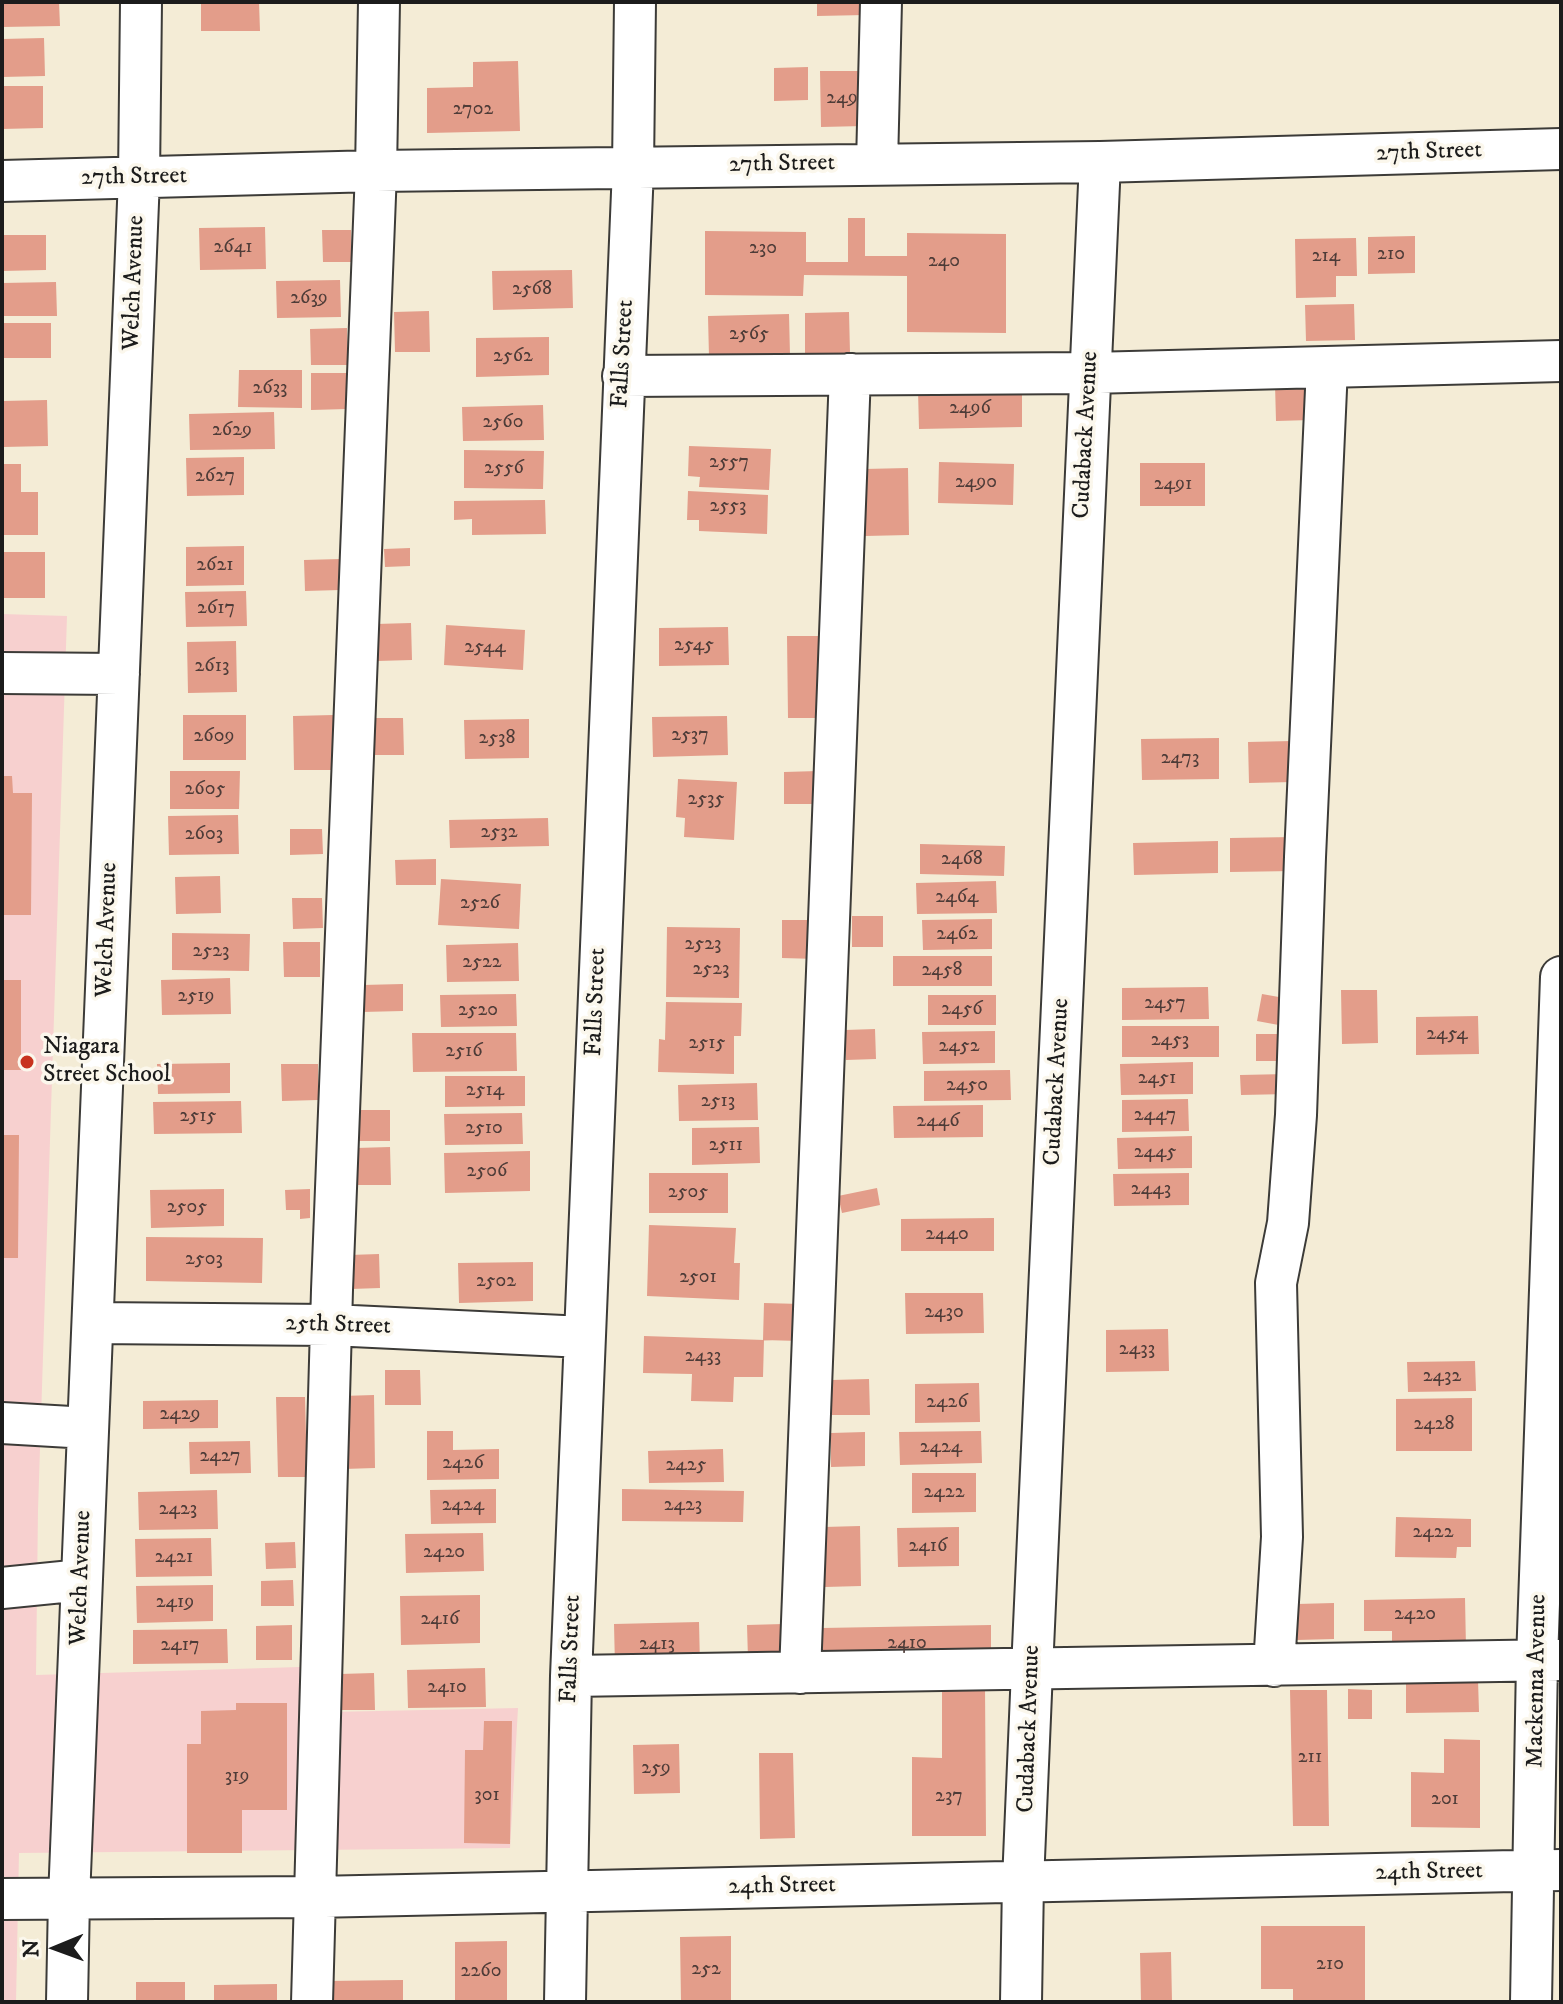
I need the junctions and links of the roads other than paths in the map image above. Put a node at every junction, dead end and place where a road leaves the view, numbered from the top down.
1 (141, 2) edge
2 (379, 2) edge
3 (635, 2) edge
4 (881, 2) edge
5 (1561, 149) edge
6 (1100, 162) junction
7 (877, 164) junction
8 (633, 168) junction
9 (376, 171) junction
10 (139, 178) junction
11 (2, 181) edge
12 (1561, 361) edge
13 (1327, 367) junction
14 (1090, 373) junction
15 (850, 374) junction
16 (623, 376) junction
17 (2, 673) edge
18 (119, 674) junction
19 (1561, 977) edge
20 (93, 1323) junction
21 (331, 1325) junction
22 (584, 1337) junction
23 (2, 1423) edge
24 (88, 1428) junction
25 (82, 1580) junction
26 (2, 1588) edge
27 (1549, 1660) edge
28 (1274, 1666) junction
29 (1032, 1670) junction
30 (800, 1673) junction
31 (571, 1676) junction
32 (1548, 1871) edge
33 (1023, 1882) junction
34 (567, 1891) junction
35 (314, 1897) junction
36 (69, 1898) junction
37 (2, 1899) edge
38 (67, 2002) edge
39 (312, 2002) edge
40 (565, 2002) edge
41 (1021, 2002) edge
42 (1531, 2002) edge

1 - 10 street, Welch Avenue
2 - 9 street
3 - 8 street, Falls Street
4 - 7 street
5 - 6 street, 27th Street
6 - 7 street, 27th Street
6 - 14 street, Cudaback Avenue
7 - 8 street, 27th Street
8 - 9 street, 27th Street
8 - 16 street, Falls Street
9 - 10 street, 27th Street
9 - 21 street
10 - 11 street, 27th Street
10 - 18 street, Welch Avenue
12 - 13 street
13 - 14 street
13 - 28 street
14 - 15 street
14 - 29 street, Cudaback Avenue
15 - 16 street
15 - 30 street
16 - 22 street, Falls Street
17 - 18 street
18 - 20 street, Welch Avenue
19 - 27 street, Mackenna Avenue
20 - 21 street, 25th Street
20 - 24 street, Welch Avenue
21 - 22 street, 25th Street
21 - 35 street
22 - 31 street, Falls Street
23 - 24 street
24 - 25 street, Welch Avenue
25 - 26 street
25 - 36 street, Welch Avenue
27 - 28 street
27 - 32 street, Mackenna Avenue
28 - 29 street
29 - 30 street
29 - 33 street, Cudaback Avenue
30 - 31 street
31 - 34 street, Falls Street
32 - 33 street, 24th Street
32 - 42 street, Mackenna Avenue
33 - 34 street, 24th Street
33 - 41 street, Cudaback Avenue
34 - 35 street, 24th Street
34 - 40 street, Falls Street
35 - 36 street, 24th Street
35 - 39 street
36 - 37 street, 24th Street
36 - 38 street, Welch Avenue

